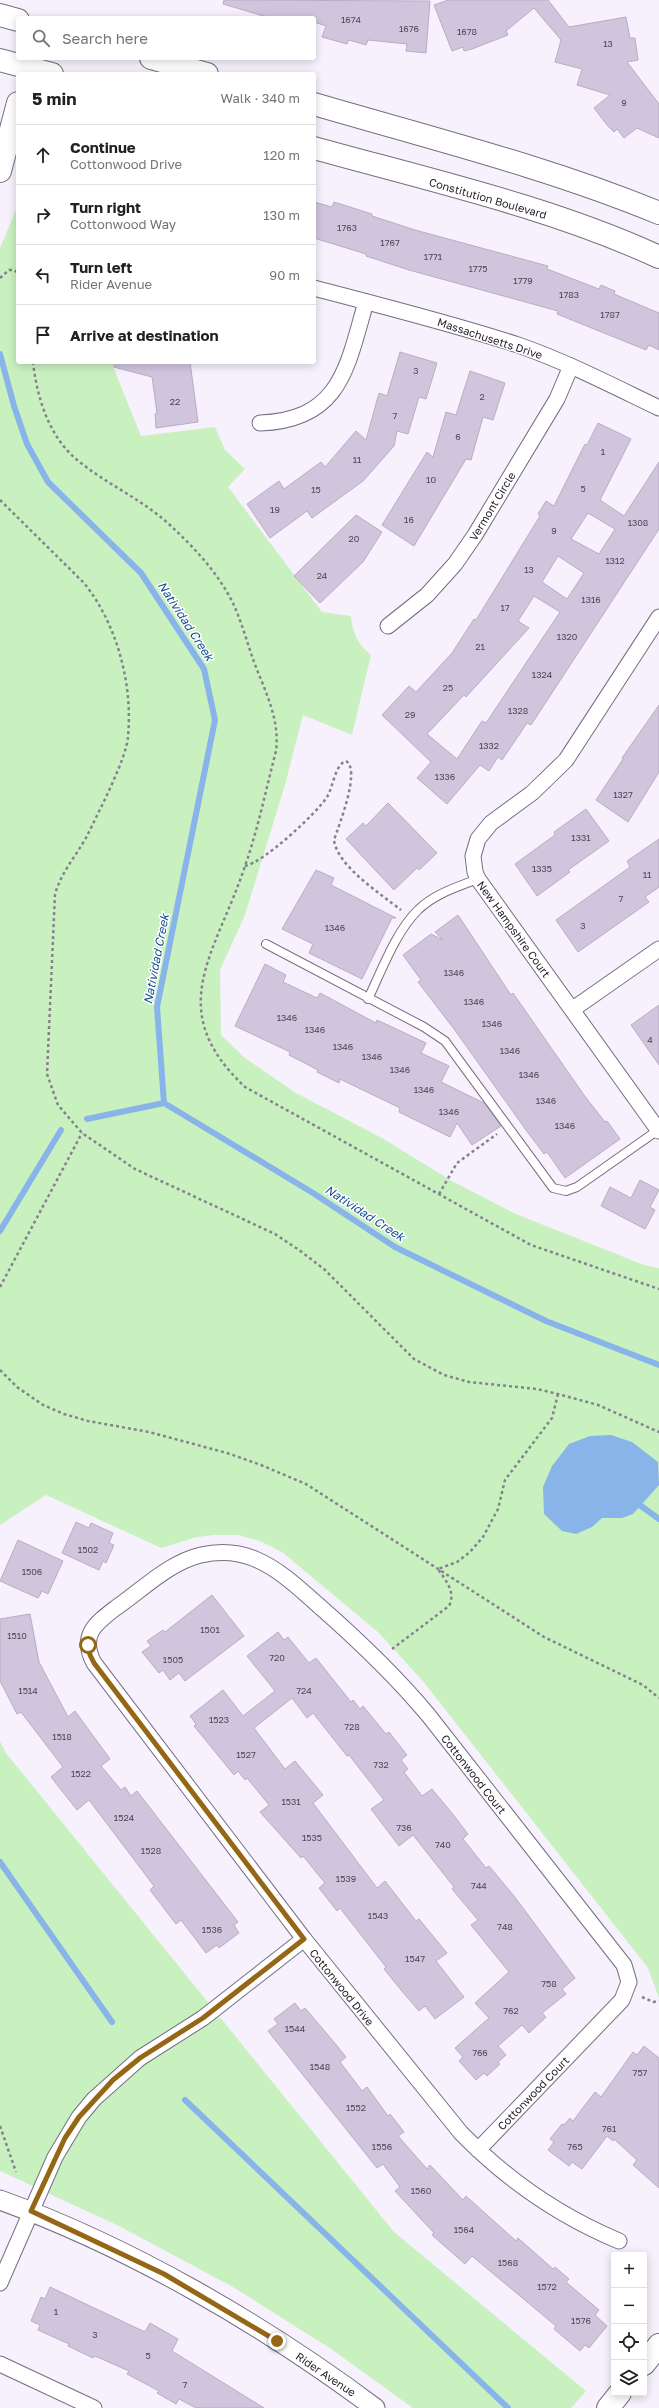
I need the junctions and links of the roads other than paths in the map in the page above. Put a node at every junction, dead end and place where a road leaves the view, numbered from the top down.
1 (0, 60) edge
2 (158, 60) edge
3 (28, 66) edge
4 (46, 72) edge
5 (201, 72) edge
6 (316, 105) edge
7 (16, 111) edge
8 (316, 149) edge
9 (0, 172) edge
10 (659, 212) edge
11 (659, 257) edge
12 (316, 289) edge
13 (366, 302) junction
14 (570, 366) junction
15 (659, 408) edge
16 (260, 423) dead end
17 (659, 617) edge
18 (388, 626) dead end
19 (478, 879) junction
20 (266, 944) dead end
21 (659, 948) edge
22 (368, 999) junction
23 (573, 1009) junction
24 (658, 1131) edge
25 (98, 1622) joint
26 (304, 1939) junction
27 (478, 2150) junction
28 (0, 2200) edge
29 (31, 2211) junction
30 (620, 2241) dead end
31 (0, 2283) edge
32 (659, 2346) edge
33 (647, 2360) edge
34 (0, 2364) edge
35 (618, 2396) edge
36 (94, 2408) edge
37 (375, 2408) edge
38 (608, 2408) edge

1 - 3 main road
2 - 5 main road
3 - 4 main road
6 - 10 main road
7 - 9 main road
8 - 11 main road, Constitution Boulevard
12 - 13 street, Massachusetts Drive
13 - 14 street, Massachusetts Drive
13 - 16 street
14 - 15 street, Massachusetts Drive
14 - 18 street, Vermont Circle
17 - 19 street, New Hampshire Court
19 - 22 lane
19 - 23 street, New Hampshire Court
20 - 22 lane
21 - 23 street
22 - 24 lane
23 - 24 street, New Hampshire Court
25 - 26 street, Cottonwood Drive
25 - 27 street, Cottonwood Court
26 - 27 street, Cottonwood Drive
26 - 29 street
27 - 30 street, Cottonwood Drive
28 - 29 street, Rider Avenue
29 - 31 street
29 - 37 street, Rider Avenue
32 - 33 main road
34 - 36 street
35 - 38 main road

